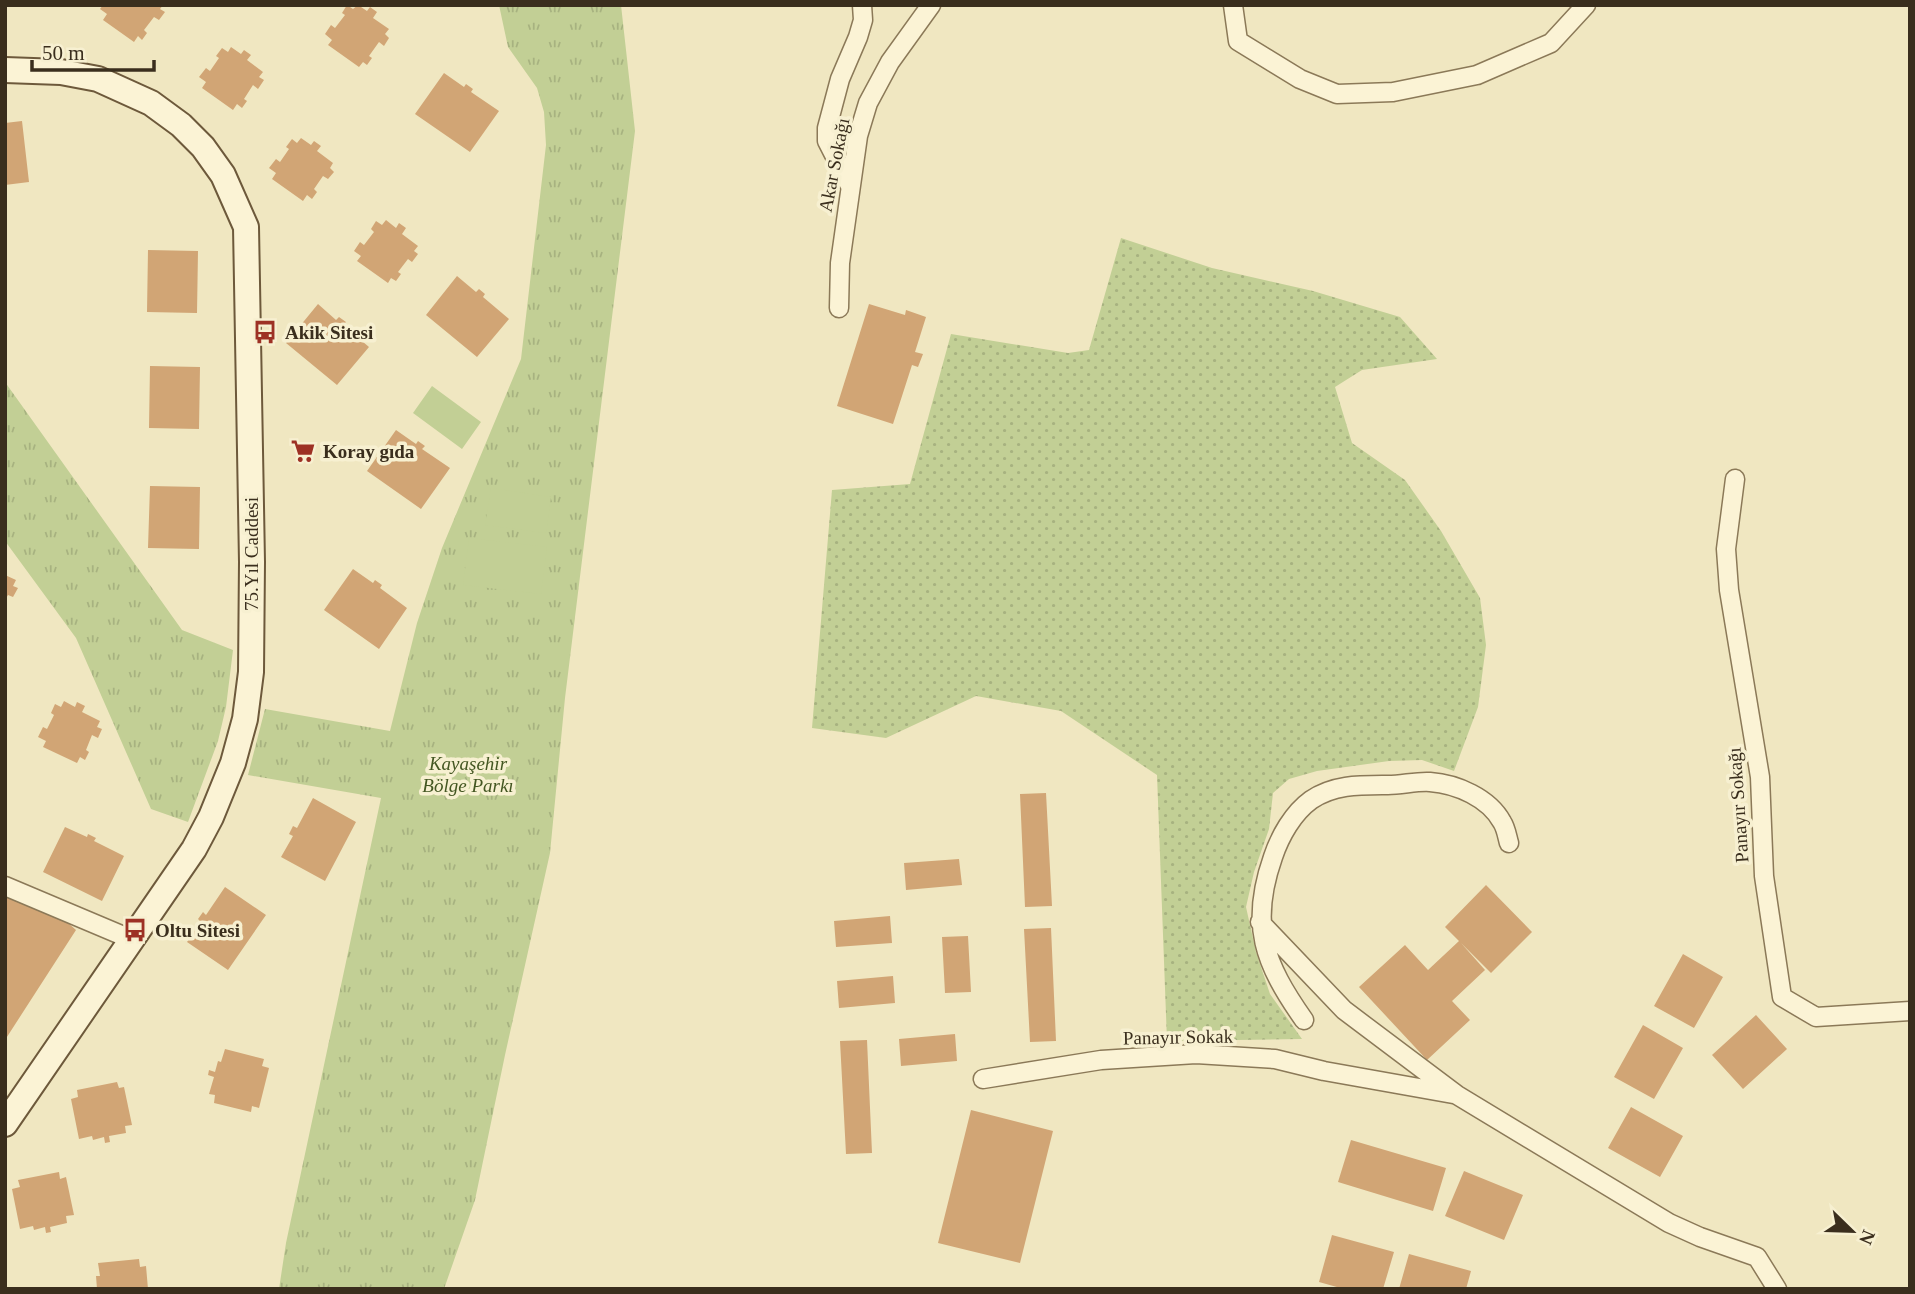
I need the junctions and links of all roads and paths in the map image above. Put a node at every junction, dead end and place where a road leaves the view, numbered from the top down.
1 (862, 5) edge
2 (931, 5) edge
3 (1233, 5) edge
4 (1586, 5) edge
5 (5, 70) edge
6 (850, 186) junction
7 (839, 308) dead end
8 (1735, 479) dead end
9 (1509, 843) dead end
10 (5, 886) edge
11 (1260, 922) junction
12 (133, 940) junction
13 (1910, 1011) edge
14 (1304, 1020) dead end
15 (982, 1079) dead end
16 (1457, 1095) junction
17 (5, 1124) edge
18 (1777, 1289) edge

1 - 6 street
2 - 6 street, Akar Sokağı
3 - 4 street
5 - 12 street, 75.Yıl Caddesi
6 - 7 street, Akar Sokağı
8 - 13 street, Panayır Sokağı
9 - 11 street
10 - 12 street
11 - 14 street
11 - 16 street
12 - 17 street, 75.Yıl Caddesi
15 - 16 street, Panayır Sokak
16 - 18 street

